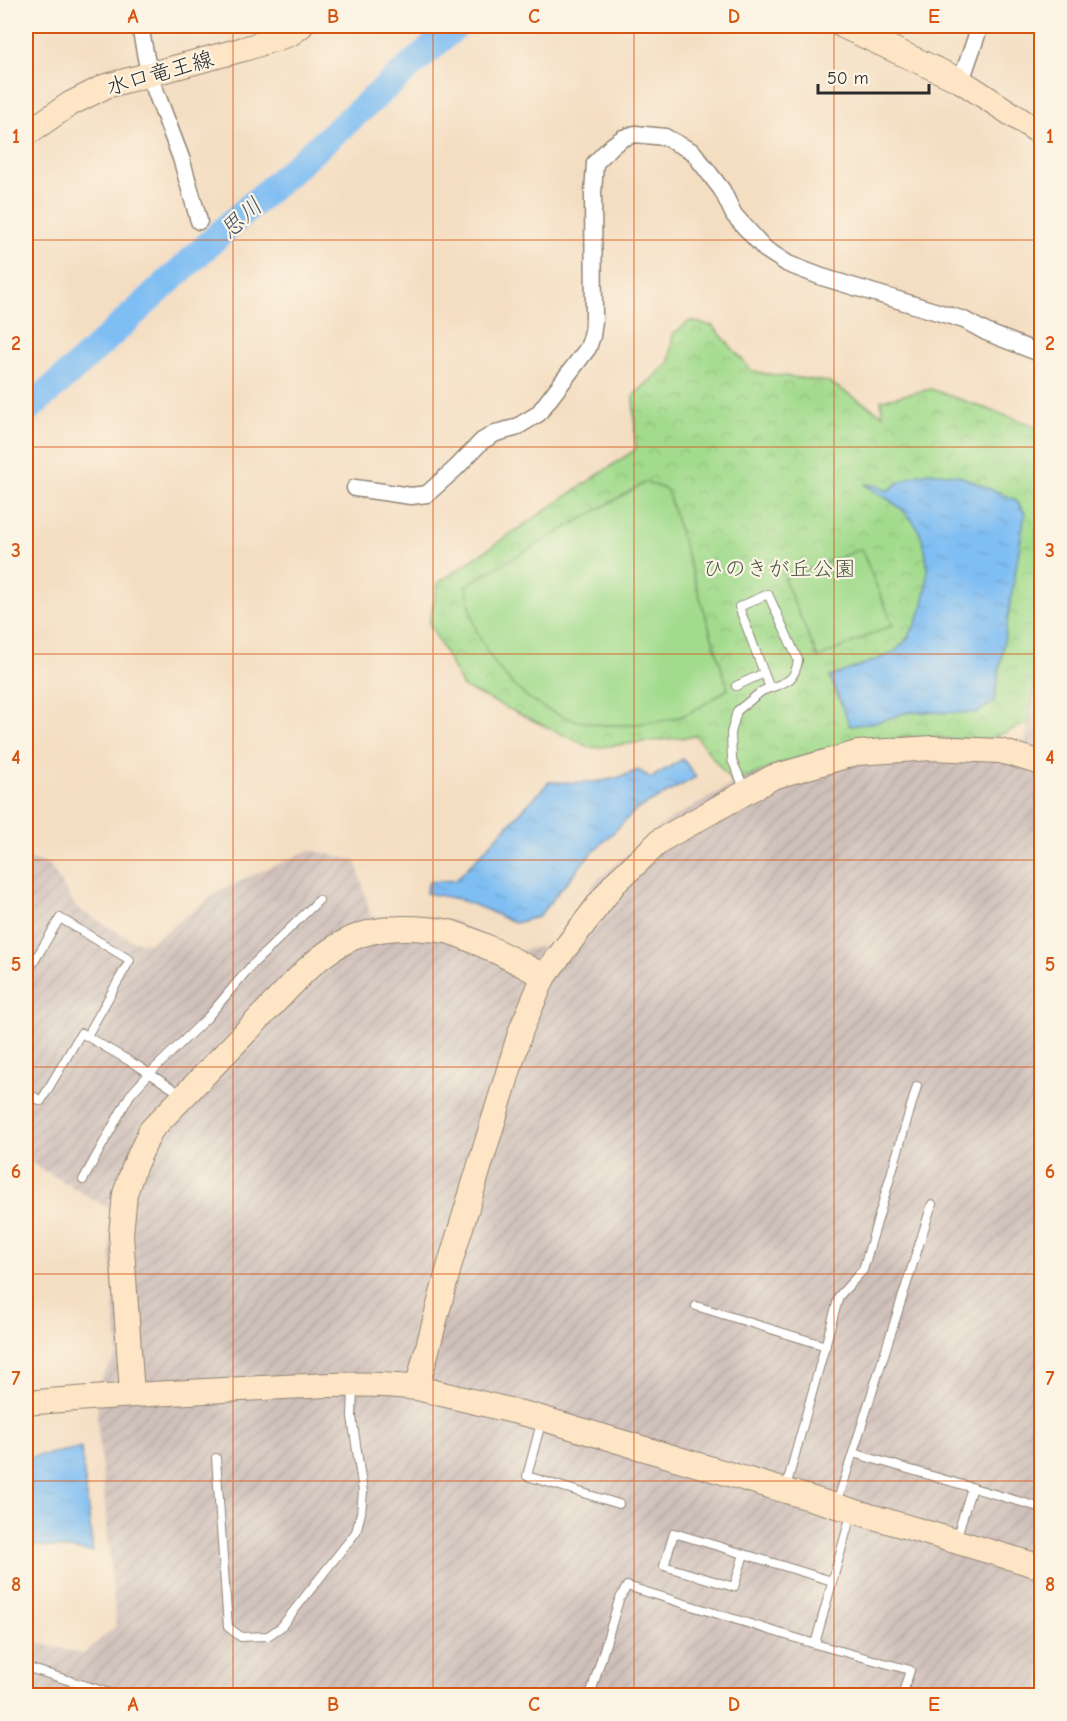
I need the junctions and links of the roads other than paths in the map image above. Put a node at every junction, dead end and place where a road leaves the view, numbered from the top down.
1 (140, 26) edge
2 (301, 26) edge
3 (843, 26) edge
4 (980, 26) edge
5 (149, 74) junction
6 (961, 81) junction
7 (26, 134) edge
8 (1041, 134) edge
9 (199, 221) dead end
10 (1041, 354) edge
11 (355, 488) dead end
12 (764, 673) junction
13 (736, 686) dead end
14 (770, 688) junction
15 (1041, 763) edge
16 (746, 792) junction
17 (319, 900) dead end
18 (26, 975) edge
19 (544, 976) junction
20 (87, 1036) junction
21 (149, 1074) junction
22 (917, 1086) dead end
23 (26, 1092) edge
24 (183, 1096) junction
25 (83, 1180) dead end
26 (932, 1204) dead end
27 (696, 1306) dead end
28 (826, 1346) junction
29 (353, 1384) junction
30 (417, 1388) junction
31 (132, 1394) junction
32 (26, 1403) edge
33 (542, 1419) junction
34 (853, 1453) junction
35 (216, 1458) dead end
36 (972, 1487) junction
37 (785, 1491) junction
38 (620, 1504) dead end
39 (844, 1508) junction
40 (1041, 1508) edge
41 (955, 1542) junction
42 (744, 1554) junction
43 (1041, 1567) edge
44 (832, 1581) junction
45 (815, 1644) junction
46 (26, 1670) edge
47 (119, 1695) edge
48 (590, 1695) edge
49 (902, 1695) edge

1 - 5 street
2 - 5 street, 水口竜王線
3 - 6 street
4 - 6 street
5 - 7 street, 水口竜王線
5 - 9 street
6 - 8 street
10 - 11 street
12 - 13 lane
12 - 14 lane
12 - 14 lane
14 - 16 lane
15 - 16 street
16 - 19 street
17 - 21 lane
18 - 20 lane
19 - 24 street
19 - 30 street
20 - 21 lane
20 - 23 lane
21 - 24 lane
21 - 25 lane
22 - 28 lane
24 - 31 street
26 - 34 lane
27 - 28 lane
28 - 37 lane
29 - 30 street
29 - 31 street
29 - 35 lane
30 - 33 street
31 - 32 street
33 - 37 street
33 - 38 lane
34 - 36 lane
34 - 39 lane
36 - 40 lane
36 - 41 lane
37 - 39 street
39 - 41 street
39 - 44 lane
41 - 43 street
42 - 42 lane
42 - 44 lane
44 - 45 lane
45 - 48 lane
45 - 49 lane
46 - 47 lane

